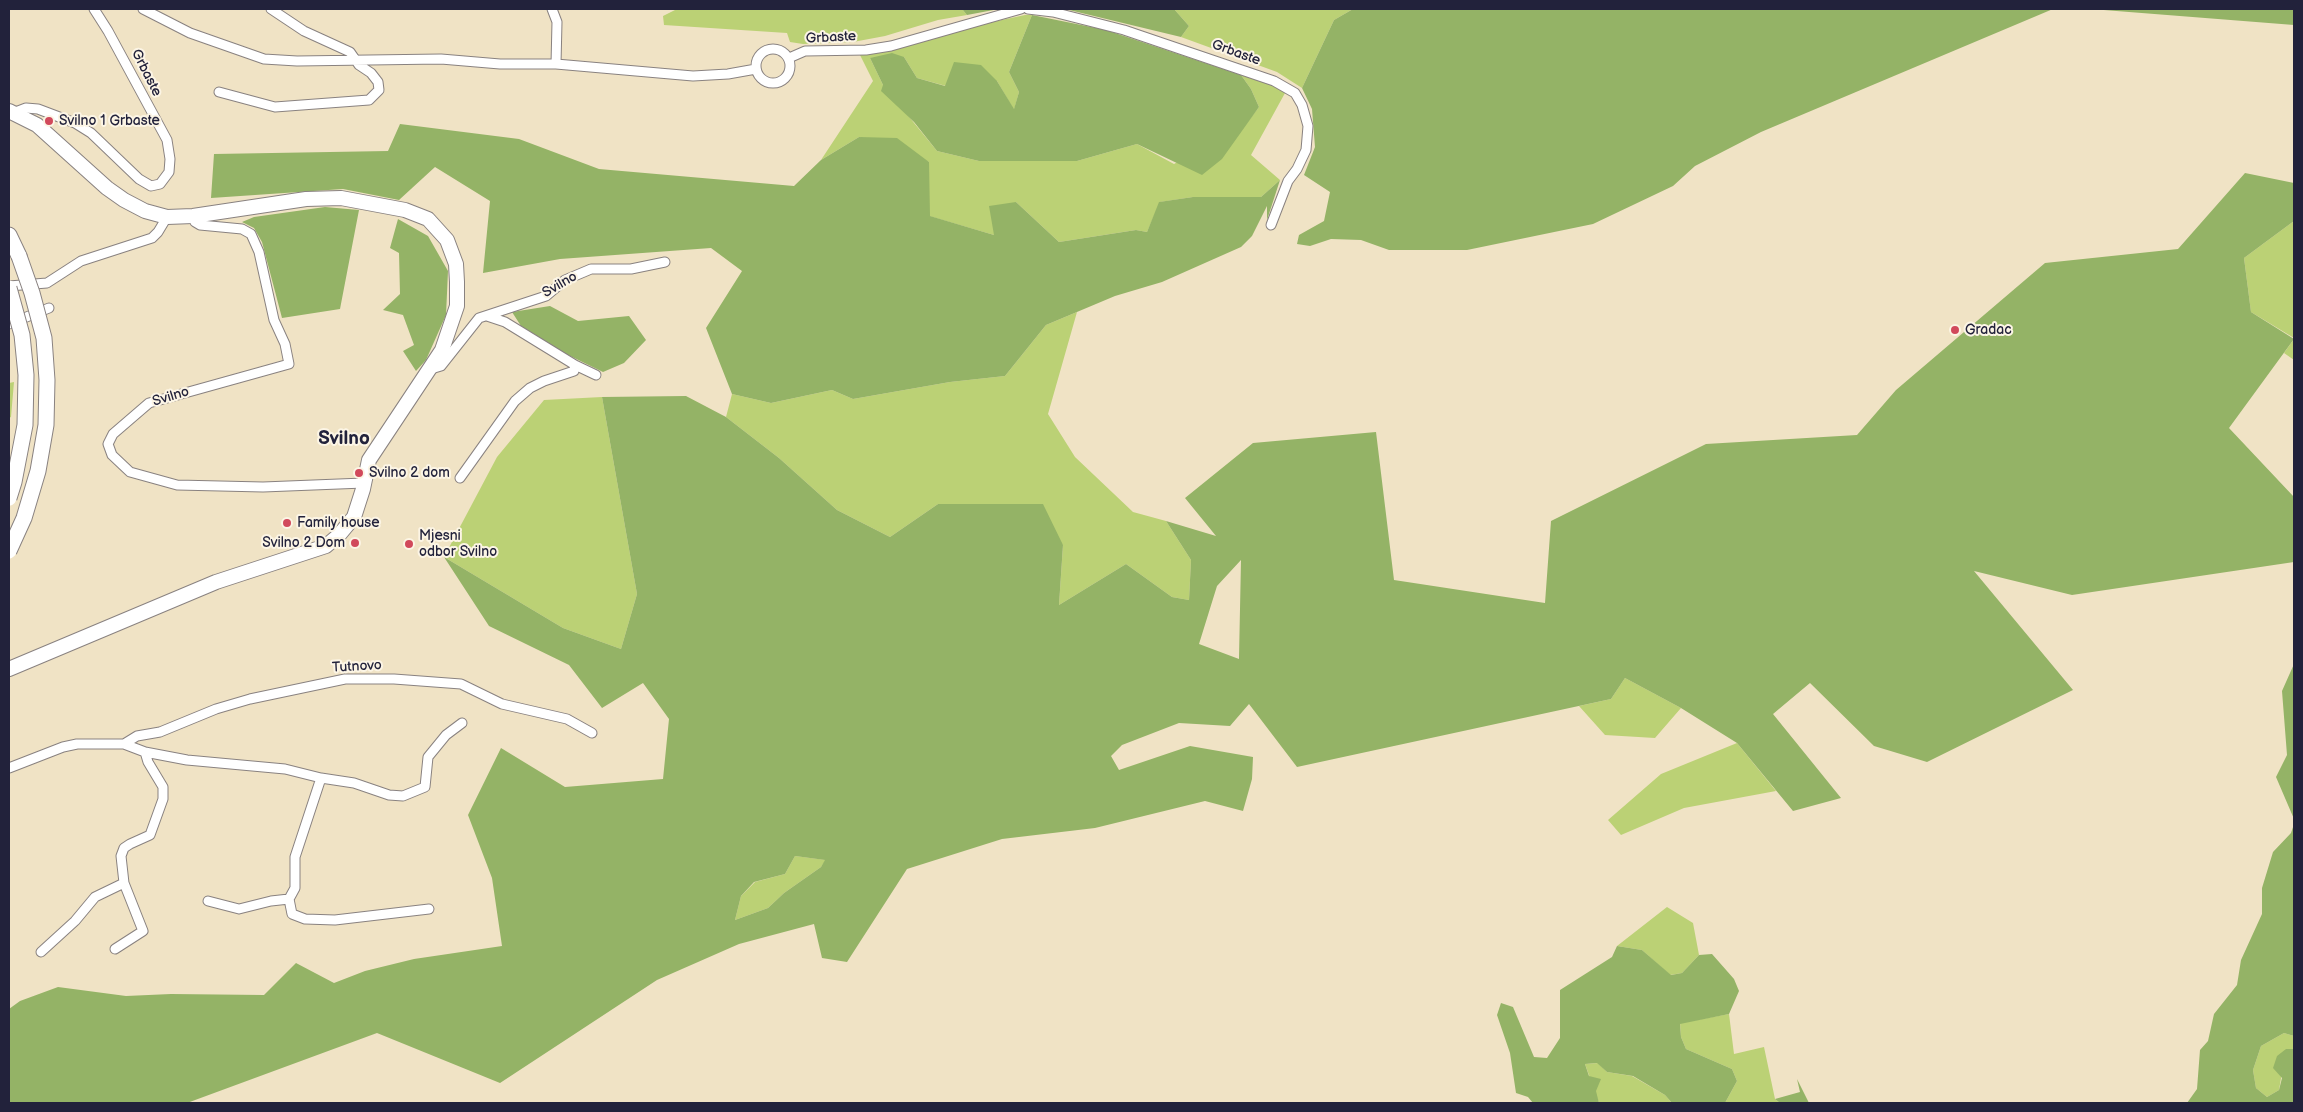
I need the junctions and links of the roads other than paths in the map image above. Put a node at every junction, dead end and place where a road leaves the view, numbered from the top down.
1 (94, 9) edge
2 (143, 9) edge
3 (271, 9) edge
4 (552, 9) edge
5 (1021, 9) edge
6 (1028, 9) edge
7 (789, 58) junction
8 (355, 59) junction
9 (556, 64) junction
10 (756, 69) junction
11 (219, 92) dead end
12 (11, 112) edge
13 (193, 216) junction
14 (167, 217) junction
15 (1271, 225) dead end
16 (9, 235) edge
17 (665, 262) dead end
18 (9, 287) edge
19 (49, 308) dead end
20 (487, 316) junction
21 (9, 324) edge
22 (575, 365) junction
23 (431, 369) junction
24 (596, 374) dead end
25 (460, 478) dead end
26 (364, 483) junction
27 (9, 498) edge
28 (9, 551) edge
29 (9, 669) edge
30 (462, 723) dead end
31 (592, 733) dead end
32 (124, 744) junction
33 (145, 752) junction
34 (9, 768) edge
35 (321, 778) junction
36 (124, 883) junction
37 (289, 899) junction
38 (208, 901) dead end
39 (429, 909) dead end
40 (114, 949) dead end
41 (41, 952) dead end

1 - 12 street, Grbaste
2 - 8 street
3 - 8 street
4 - 9 street
5 - 7 street, Grbaste
6 - 15 street, Grbaste
7 - 10 street, Grbaste
7 - 10 street, Grbaste
8 - 9 street
8 - 11 street
9 - 10 street
12 - 14 main road, Svilno
13 - 14 main road, Svilno
13 - 23 main road, Svilno
13 - 26 street, Svilno
14 - 18 street
16 - 28 highway, bridge
17 - 20 street, Svilno
18 - 27 highway, bridge
19 - 21 street
20 - 22 street
20 - 23 street, Svilno
22 - 24 street
22 - 25 street
23 - 26 main road, Svilno
26 - 29 main road, Svilno
30 - 35 street, Tutnovo
31 - 32 street, Tutnovo
32 - 33 street, Tutnovo
32 - 34 street, Tutnovo
33 - 35 street, Tutnovo
33 - 36 street
35 - 37 street
36 - 40 street
36 - 41 street
37 - 38 street
37 - 39 street

